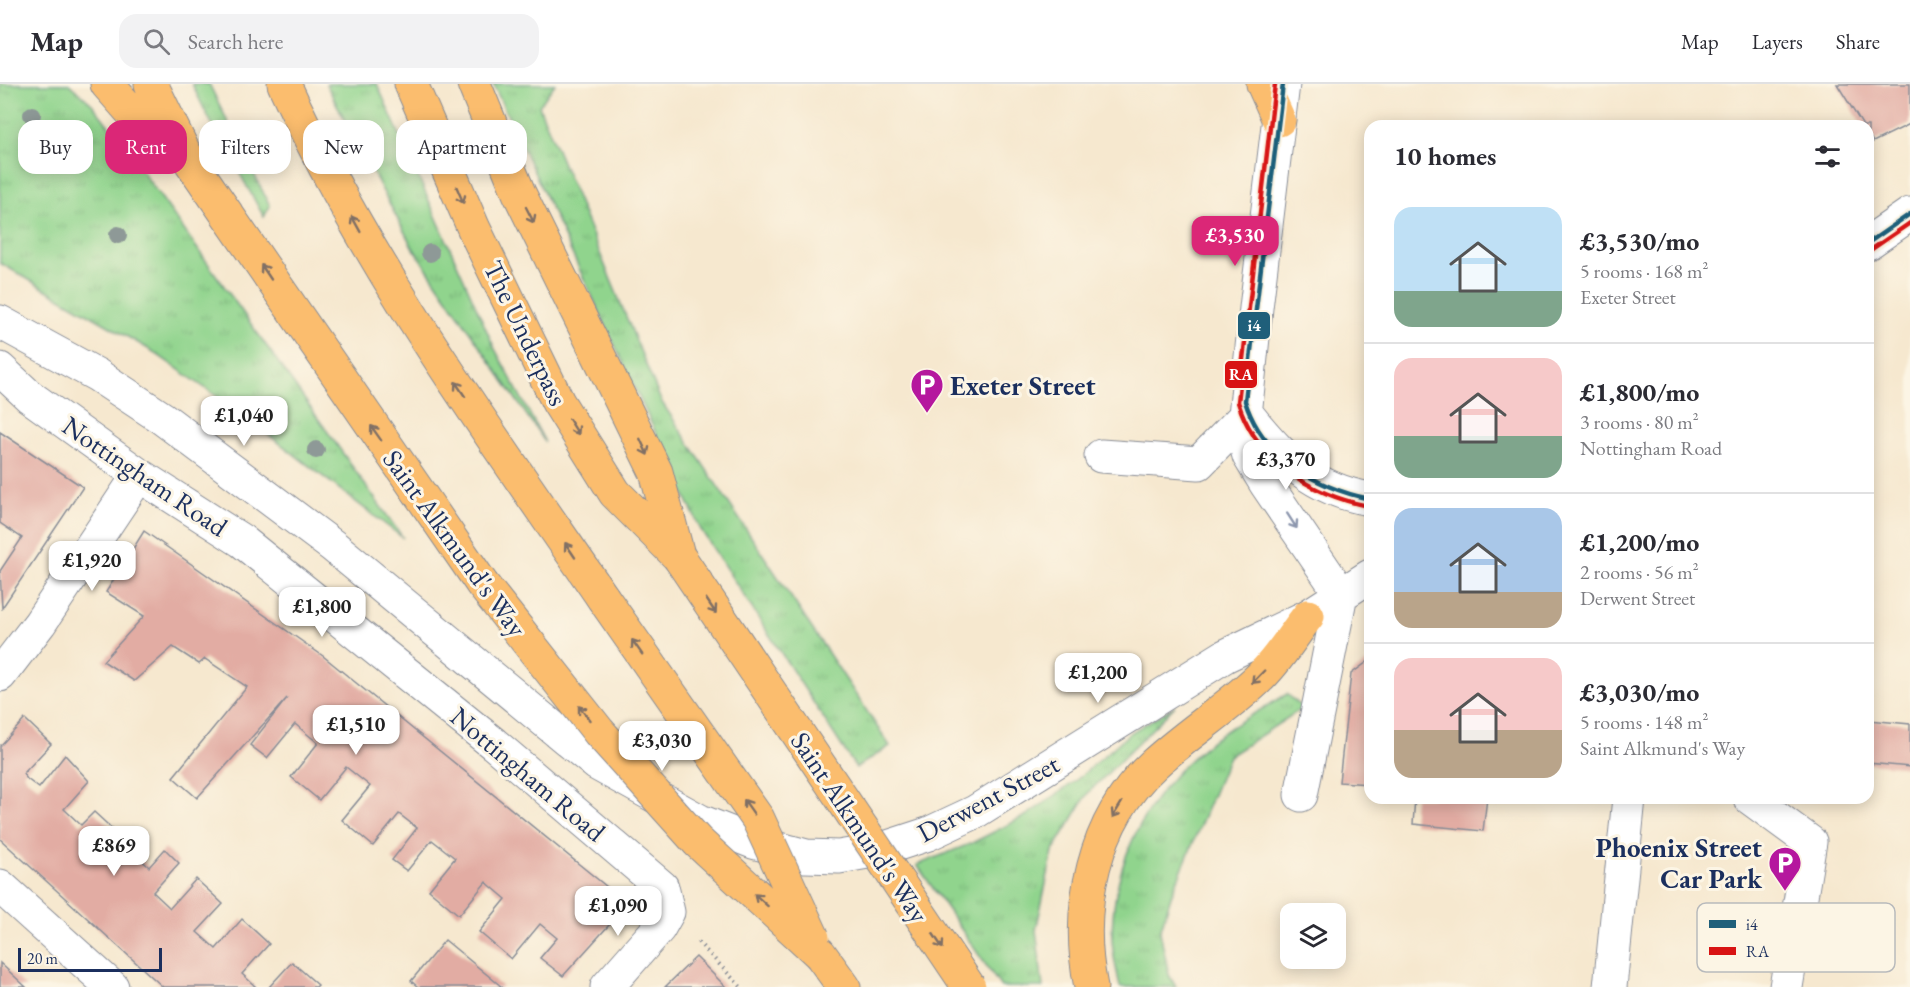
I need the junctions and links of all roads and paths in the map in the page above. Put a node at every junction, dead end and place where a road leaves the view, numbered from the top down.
1 (107, 84) edge
2 (151, 84) edge
3 (284, 84) edge
4 (411, 84) edge
5 (474, 84) edge
6 (1263, 84) edge
7 (1283, 84) edge
8 (140, 120) edge
9 (168, 120) edge
10 (1279, 120) junction
11 (187, 156) edge
12 (1910, 214) edge
13 (1874, 239) edge
14 (0, 322) edge
15 (0, 369) edge
16 (1247, 414) junction
17 (1101, 456) dead end
18 (139, 475) junction
19 (1364, 498) edge
20 (679, 557) junction
21 (1364, 580) edge
22 (1341, 594) junction
23 (1308, 615) junction
24 (444, 638) joint
25 (0, 675) edge
26 (1301, 795) dead end
27 (1628, 804) edge
28 (1758, 804) edge
29 (0, 886) edge
30 (1800, 903) edge
31 (668, 912) junction
32 (820, 954) junction
33 (1788, 972) edge
34 (112, 987) edge
35 (607, 987) edge
36 (741, 987) edge
37 (844, 987) edge
38 (969, 987) edge
39 (1091, 987) edge
40 (1610, 987) edge
41 (1786, 987) edge

1 - 8 main road
2 - 9 main road, Saint Alkmund's Way
32 -> 3 main road, Saint Alkmund's Way, bridge
4 -> 20 main road, The Underpass
5 -> 20 main road, Saint Alkmund's Way
6 - 10 main road
7 - 10 street
10 - 16 street
32 -> 11 main road, Saint Alkmund's Way, bridge
12 - 13 street
14 - 24 street, Nottingham Road
15 - 18 street, Nottingham Road
16 - 17 street
16 - 19 street
16 -> 22 street
18 - 25 street
18 - 31 street, Nottingham Road
20 -> 38 main road, Saint Alkmund's Way, bridge
21 - 22 street, Derwent Street
22 - 23 street, Derwent Street
22 - 26 street
23 - 24 street, Derwent Street
23 -> 39 main road
27 - 40 street
28 - 30 street
29 - 34 street
31 - 35 street
31 - 36 path
32 - 37 main road, Saint Alkmund's Way
33 - 41 street

